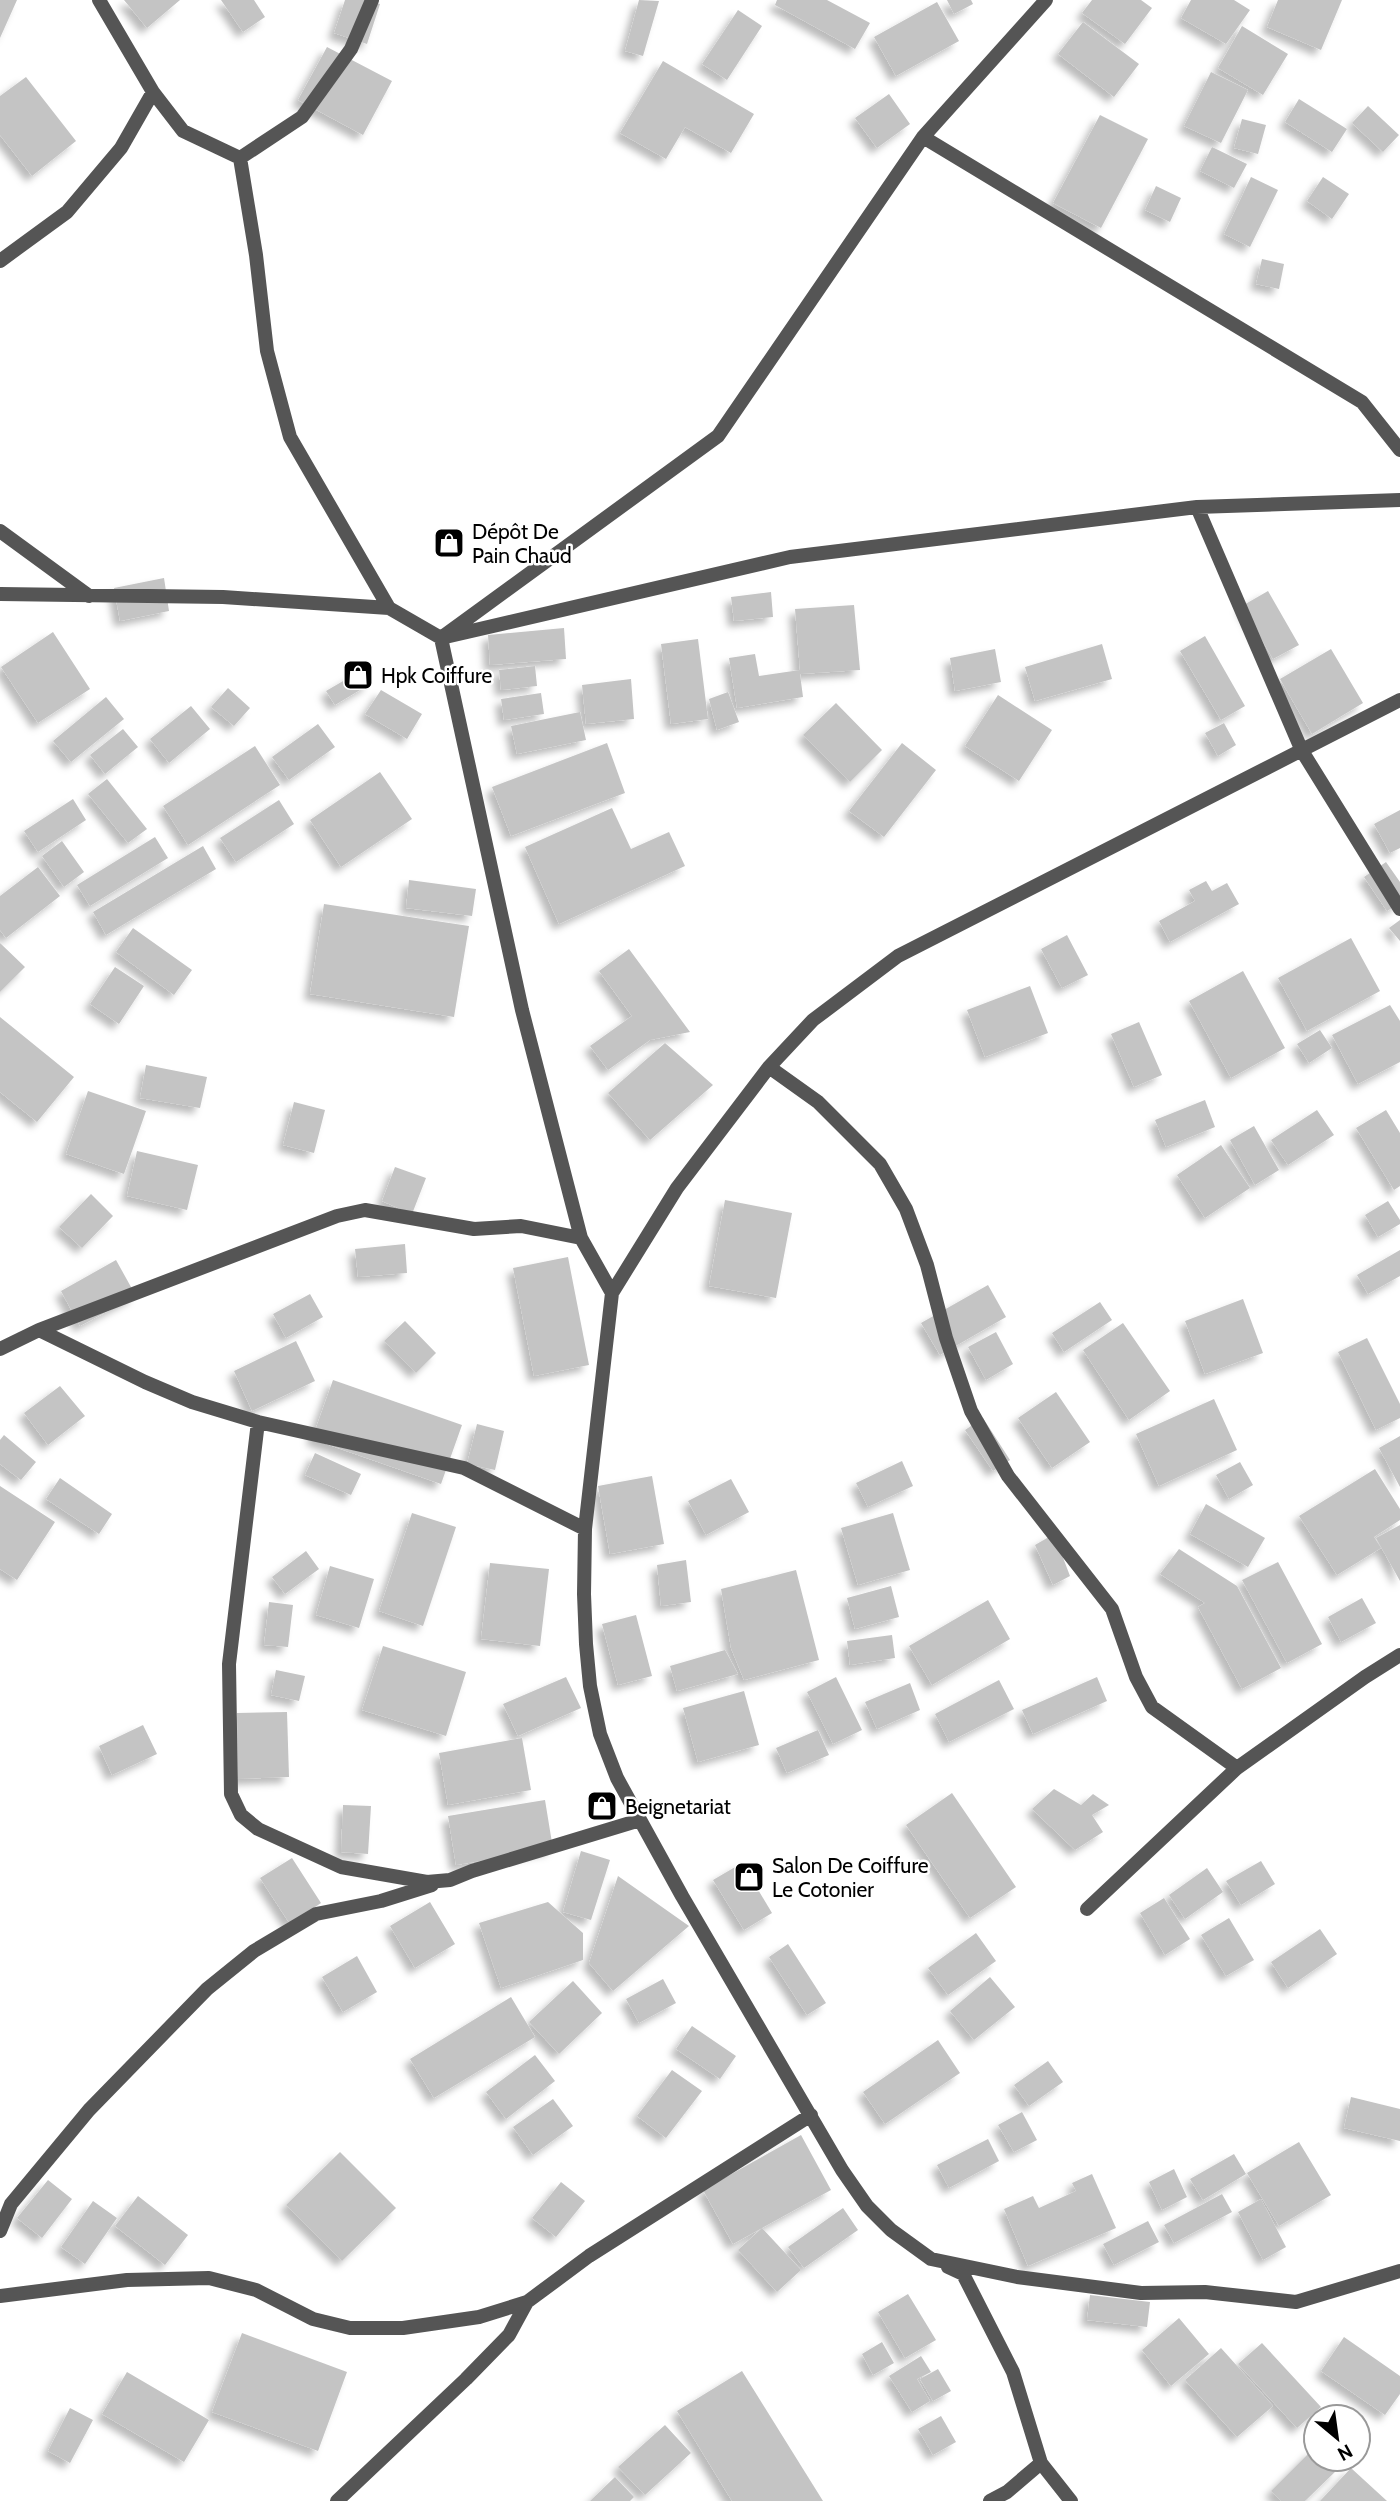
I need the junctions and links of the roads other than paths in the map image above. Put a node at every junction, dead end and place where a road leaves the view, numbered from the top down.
1 (99, 0) edge
2 (372, 0) edge
3 (1046, 0) edge
4 (153, 92) junction
5 (923, 137) junction
6 (240, 158) junction
7 (0, 261) edge
8 (1400, 450) edge
9 (1400, 500) edge
10 (1197, 507) junction
11 (0, 531) edge
12 (0, 594) edge
13 (89, 596) junction
14 (389, 608) junction
15 (441, 638) junction
16 (1400, 700) edge
17 (1303, 751) junction
18 (1400, 909) edge
19 (769, 1066) junction
20 (581, 1238) junction
21 (611, 1293) junction
22 (38, 1330) junction
23 (0, 1349) edge
24 (258, 1422) junction
25 (585, 1529) junction
26 (1400, 1655) edge
27 (1237, 1768) junction
28 (640, 1820) junction
29 (450, 1880) junction
30 (1087, 1909) dead end
31 (811, 2115) junction
32 (0, 2231) edge
33 (931, 2259) junction
34 (1400, 2271) edge
35 (0, 2296) edge
36 (527, 2302) junction
37 (1041, 2463) junction
38 (337, 2501) edge
39 (990, 2501) edge
40 (1071, 2501) edge

1 - 4 street
2 - 6 street
3 - 5 street
4 - 6 street
4 - 7 street
5 - 8 street
5 - 15 street
6 - 14 street
9 - 10 street
10 - 15 street
10 - 17 street
11 - 13 street
12 - 13 street
13 - 14 street
14 - 15 street
15 - 20 street
16 - 17 street
17 - 18 street
17 - 19 street
19 - 21 street
19 - 27 street
20 - 21 street
20 - 22 street
21 - 25 street
22 - 23 street
22 - 24 street
24 - 25 street
24 - 29 street
25 - 28 street
26 - 27 street
27 - 30 street
28 - 29 street
28 - 31 street
29 - 32 street
31 - 33 street
31 - 36 street
33 - 34 street
33 - 37 street
35 - 36 street
36 - 38 street
37 - 39 street
37 - 40 street

